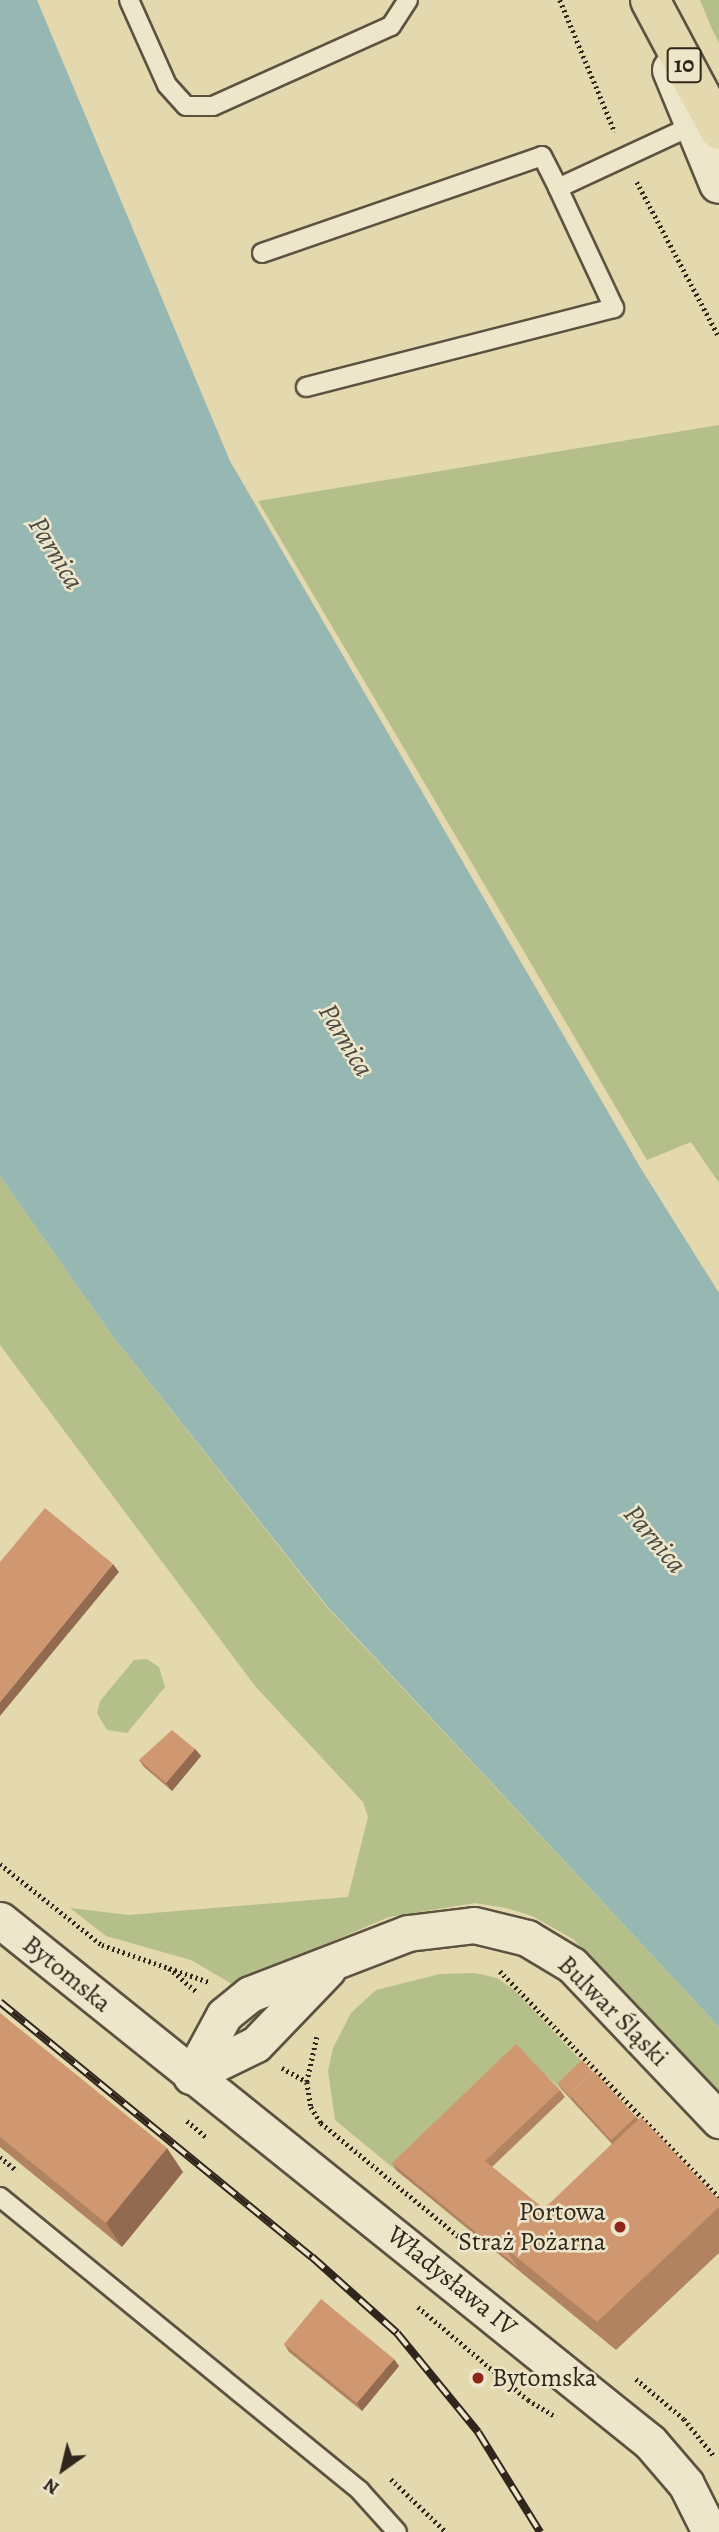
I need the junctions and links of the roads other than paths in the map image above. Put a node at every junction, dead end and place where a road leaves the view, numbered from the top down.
1 (129, 0) edge
2 (408, 0) edge
3 (645, 0) edge
4 (650, 0) edge
5 (706, 127) edge
6 (719, 184) edge
7 (558, 188) junction
8 (262, 253) dead end
9 (306, 387) dead end
10 (0, 1920) edge
11 (191, 2076) junction
12 (719, 2120) edge
13 (298, 2159) joint
14 (0, 2197) edge
15 (397, 2532) edge
16 (710, 2532) edge

1 - 2 lane
3 - 5 main road
4 - 5 main road, 10
5 - 6 main road
5 - 7 lane
7 - 8 lane
7 - 9 lane
10 - 11 street, Bytomska
11 - 12 street, Bulwar Śląski
11 - 13 street, Bytomska
13 - 16 street, Władysława IV
14 - 15 lane

